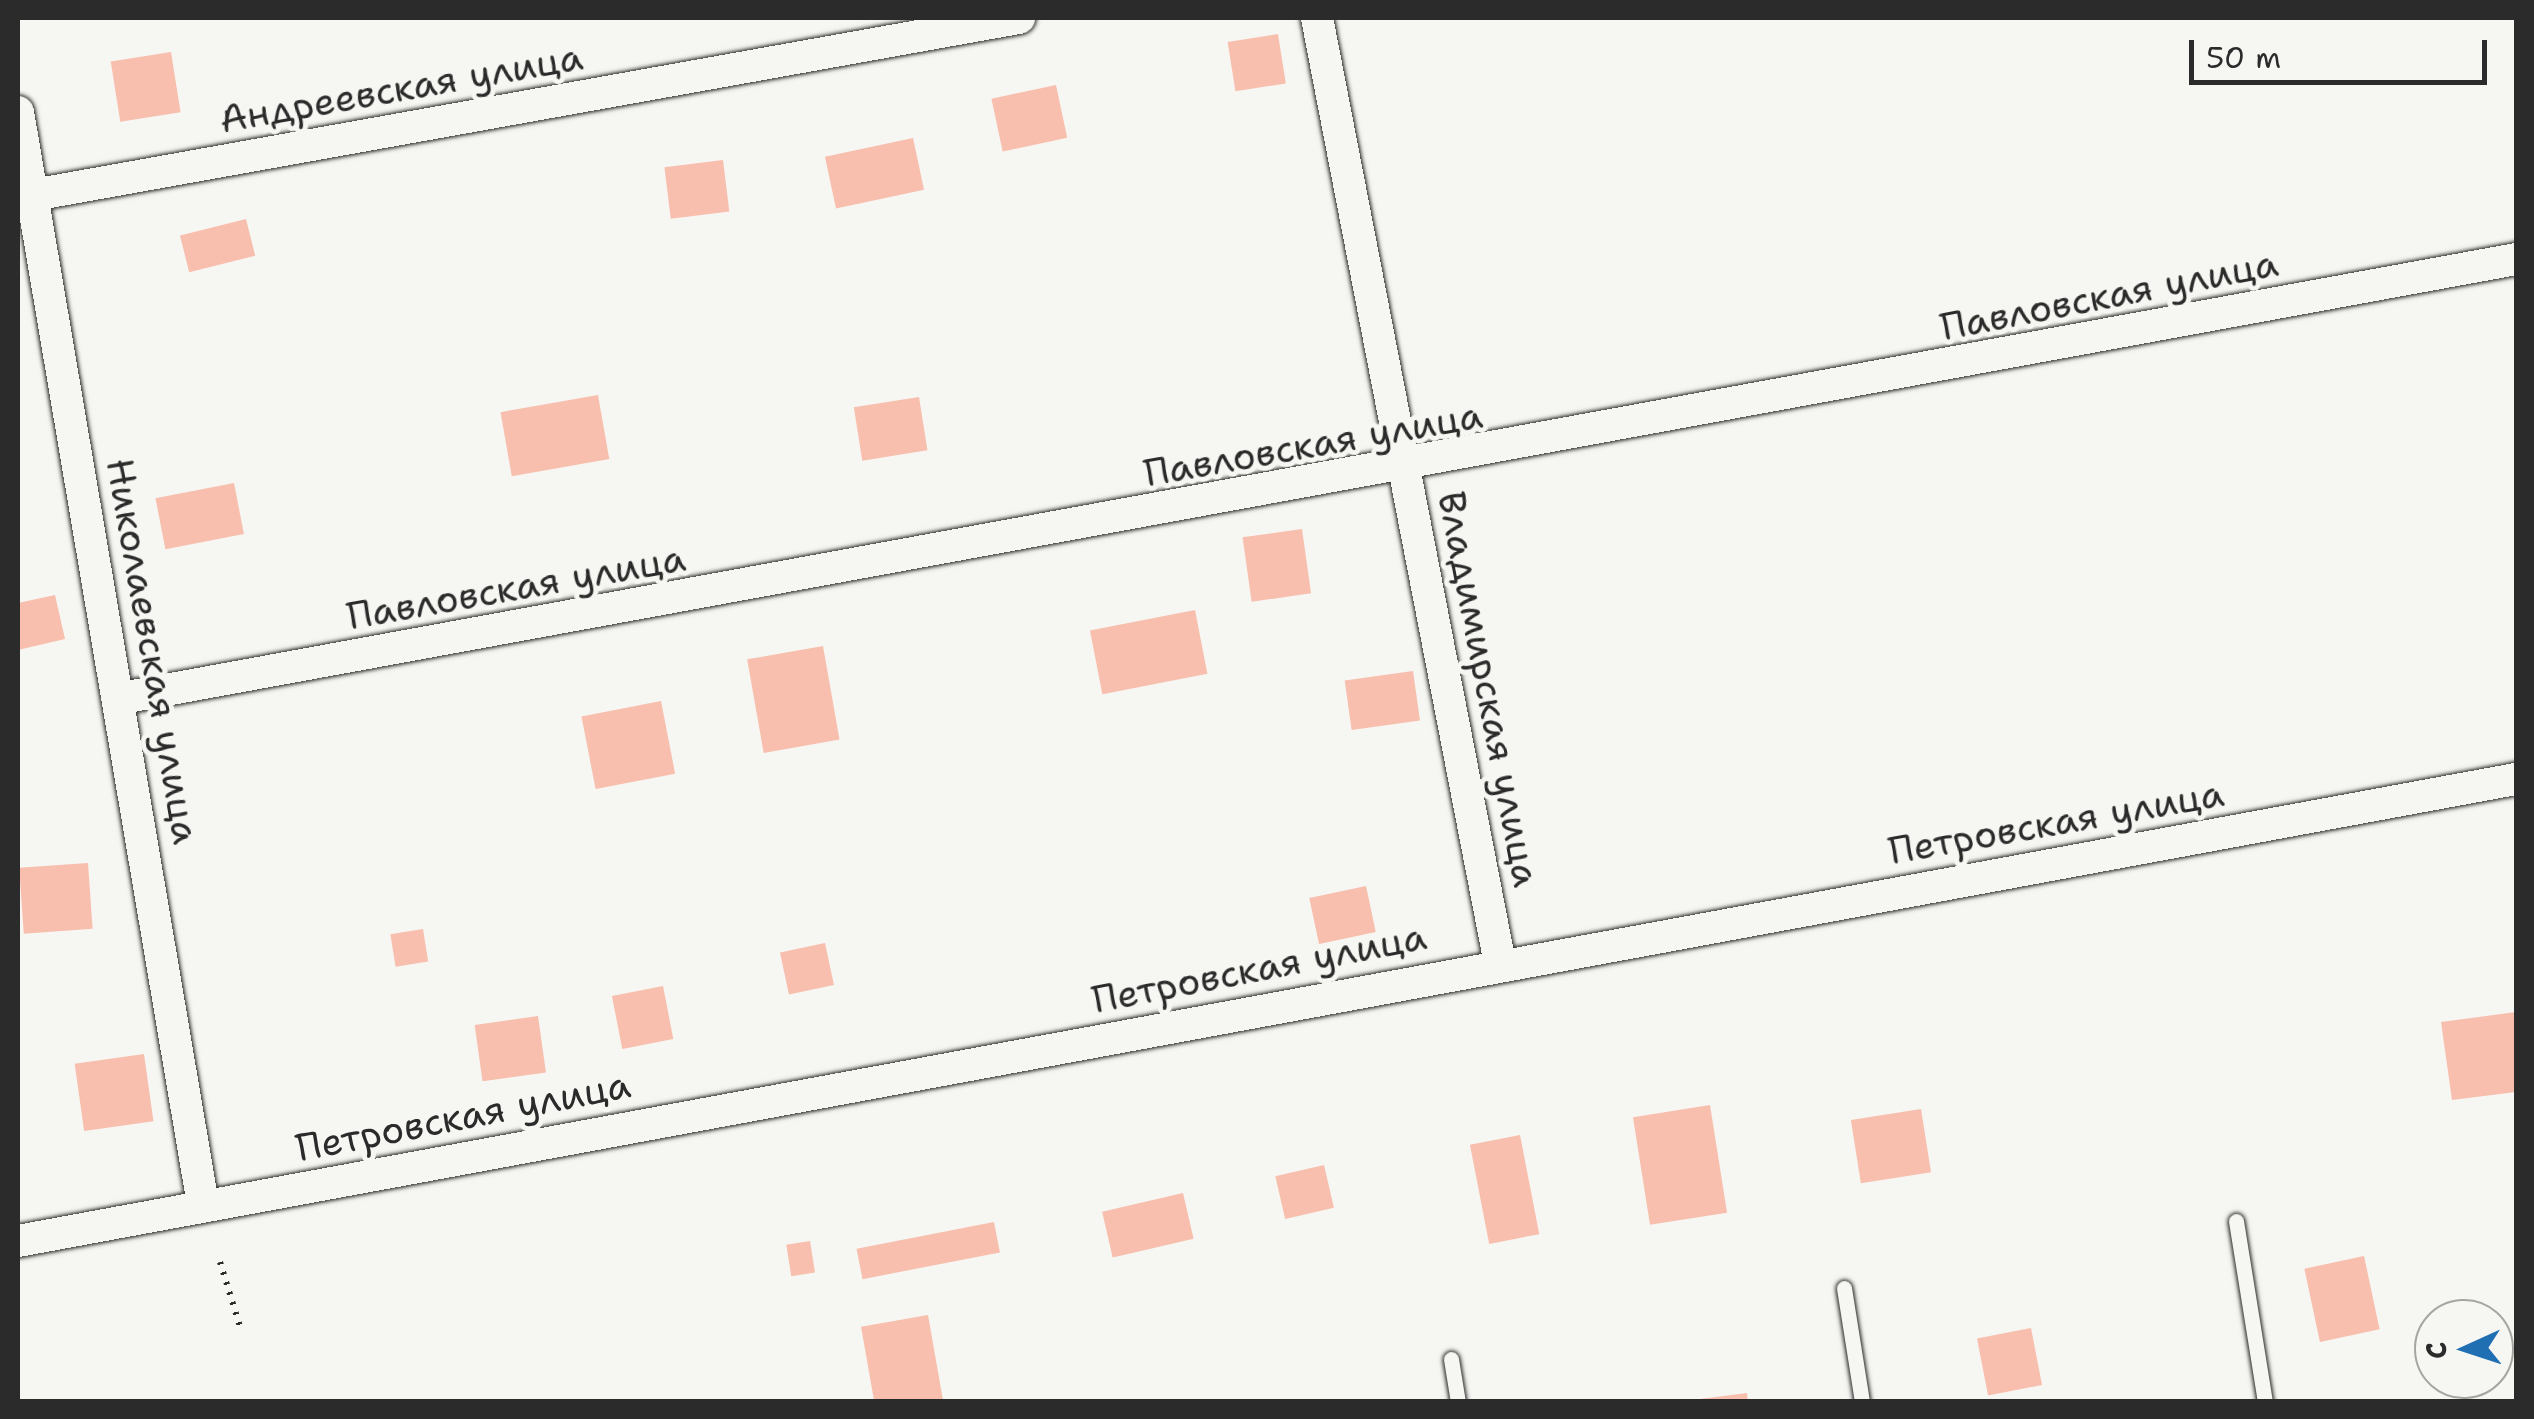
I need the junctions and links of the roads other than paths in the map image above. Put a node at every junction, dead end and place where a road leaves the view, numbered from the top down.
1 (1019, 18) edge
2 (1317, 18) edge
3 (18, 112) edge
4 (33, 195) junction
5 (2516, 259) edge
6 (1407, 468) junction
7 (122, 698) junction
8 (2516, 779) edge
9 (1500, 964) junction
10 (203, 1206) junction
11 (2236, 1221) dead end
12 (18, 1241) edge
13 (1844, 1288) dead end
14 (1451, 1359) dead end
15 (1458, 1402) edge
16 (1862, 1402) edge
17 (2265, 1402) edge

1 - 4 street, Андреевская улица
2 - 6 street, Владимирская улица
3 - 4 street, Николаевская улица
4 - 7 street, Николаевская улица
5 - 6 street, Павловская улица
6 - 7 street, Павловская улица
6 - 9 street, Владимирская улица
7 - 10 street, Николаевская улица
8 - 9 street, Петровская улица
9 - 10 street, Петровская улица
10 - 12 street, Петровская улица
11 - 17 lane
13 - 16 lane
14 - 15 lane

